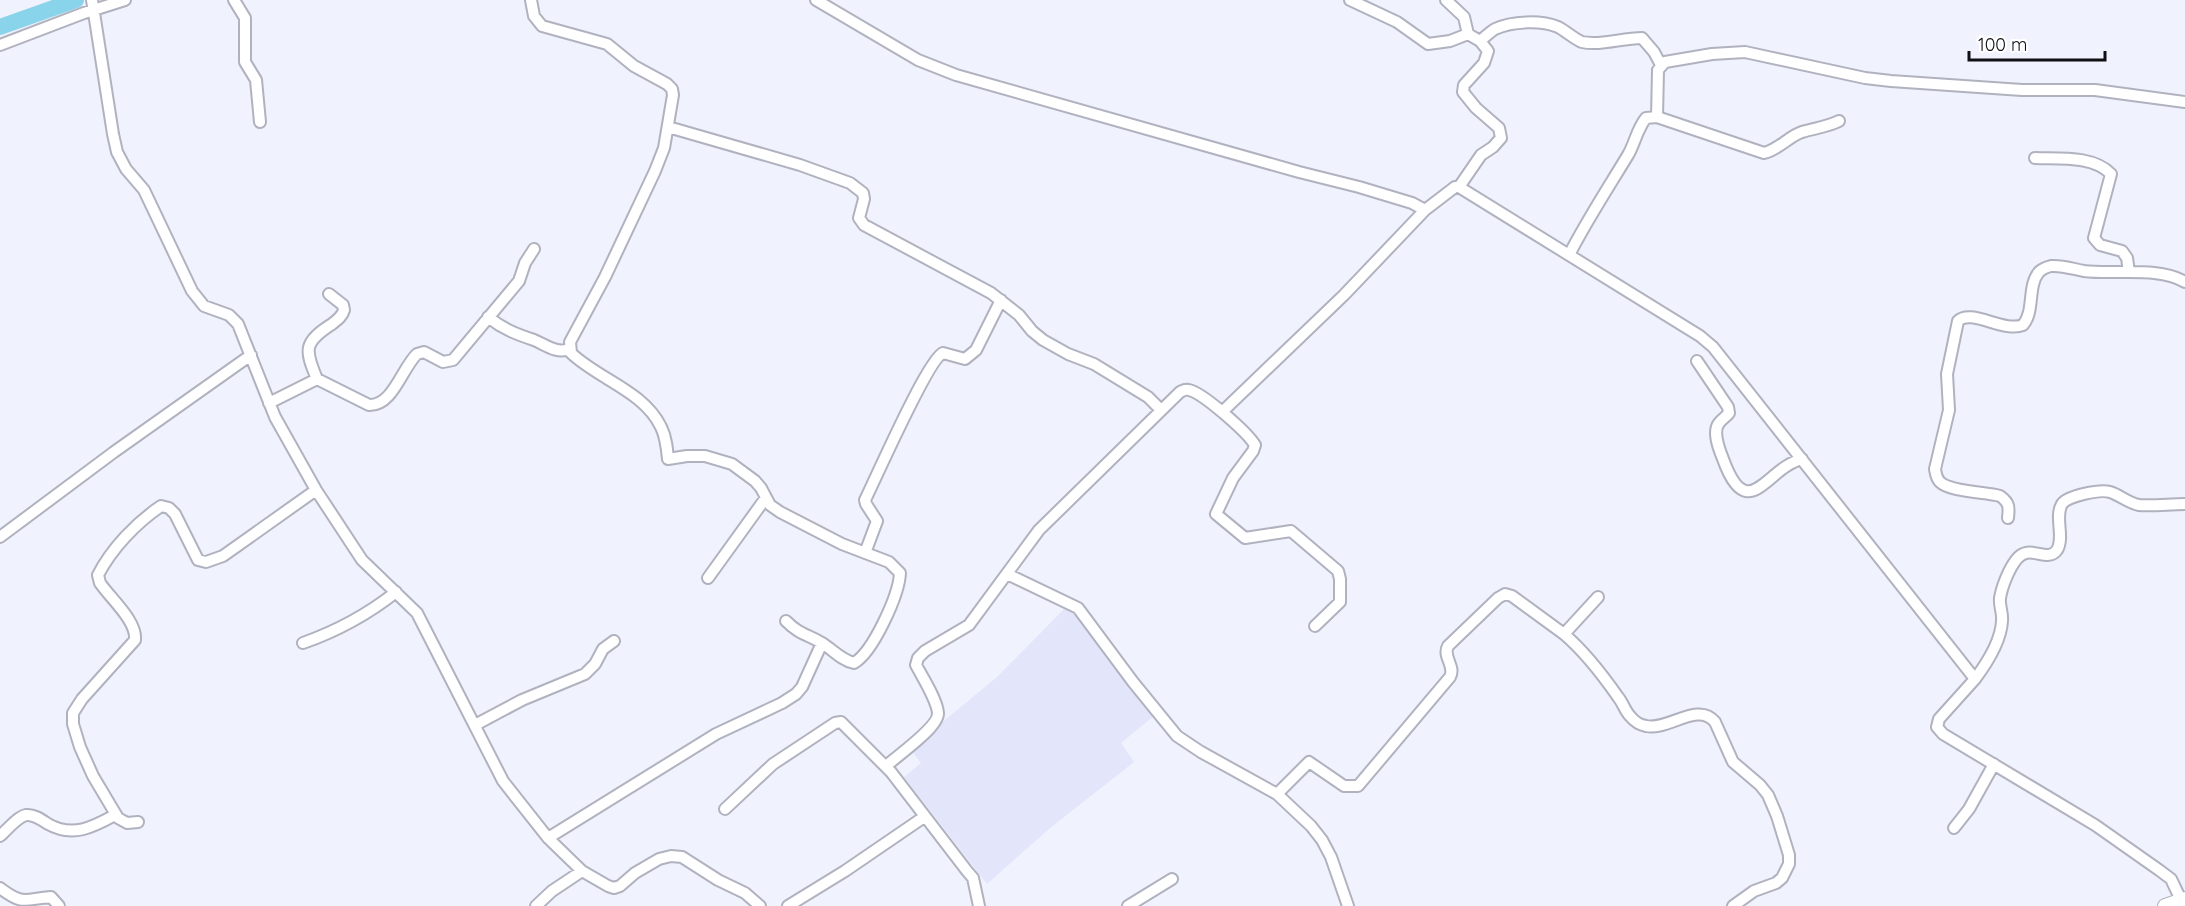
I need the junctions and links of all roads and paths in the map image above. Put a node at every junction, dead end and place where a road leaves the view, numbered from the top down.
1 (125, 0) edge
2 (234, 0) edge
3 (531, 0) edge
4 (816, 0) edge
5 (1350, 0) edge
6 (1446, 0) edge
7 (93, 4) edge
8 (1468, 34) junction
9 (1480, 40) junction
10 (0, 45) edge
11 (1661, 65) junction
12 (2185, 102) edge
13 (1657, 117) junction
14 (1839, 121) dead end
15 (260, 122) dead end
16 (668, 127) junction
17 (2035, 158) dead end
18 (1459, 187) junction
19 (1425, 210) junction
20 (534, 249) dead end
21 (1569, 255) junction
22 (2129, 272) junction
23 (2185, 282) edge
24 (329, 294) dead end
25 (1001, 300) junction
26 (488, 317) junction
27 (570, 350) junction
28 (251, 355) junction
29 (1697, 361) dead end
30 (317, 379) junction
31 (269, 404) junction
32 (1161, 410) junction
33 (1222, 412) junction
34 (1802, 459) junction
35 (316, 490) junction
36 (765, 499) junction
37 (2185, 504) edge
38 (2008, 518) dead end
39 (0, 537) edge
40 (865, 552) junction
41 (1007, 574) junction
42 (708, 578) dead end
43 (396, 592) junction
44 (1598, 597) dead end
45 (786, 621) dead end
46 (1316, 626) dead end
47 (1564, 634) junction
48 (614, 640) dead end
49 (303, 643) dead end
50 (822, 643) junction
51 (1975, 679) junction
52 (475, 725) junction
53 (1994, 764) junction
54 (886, 766) junction
55 (1276, 794) junction
56 (725, 808) dead end
57 (116, 815) junction
58 (924, 817) junction
59 (138, 822) dead end
60 (1954, 828) dead end
61 (0, 836) edge
62 (548, 838) junction
63 (582, 871) junction
64 (1172, 879) dead end
65 (0, 888) edge
66 (2183, 899) edge
67 (59, 906) edge
68 (536, 906) edge
69 (760, 906) edge
70 (788, 906) edge
71 (980, 906) edge
72 (1128, 906) edge
73 (1348, 906) edge
74 (1733, 906) edge
75 (2165, 906) edge

1 - 7 street
2 - 15 street
3 - 16 street
4 - 19 street
5 - 8 street
6 - 8 street
7 - 10 street
7 - 28 street
8 - 9 street
9 - 11 street
9 - 18 street
11 - 12 street
11 - 13 street
13 - 14 street
13 - 21 street
16 - 25 street
16 - 27 street
17 - 22 street
18 - 19 street
18 - 21 street
19 - 33 street
20 - 26 street
21 - 34 street
22 - 23 street
22 - 38 street
24 - 30 street
25 - 32 street
25 - 40 street
26 - 27 street
26 - 30 street
27 - 36 street
28 - 31 street
28 - 39 street
29 - 34 street
30 - 31 street
31 - 35 street
32 - 33 street
32 - 41 street
33 - 46 street
34 - 51 street
35 - 43 street
35 - 57 street
36 - 40 street
36 - 42 street
37 - 51 street
40 - 50 street
41 - 54 street
41 - 55 street
43 - 49 street
43 - 52 street
44 - 47 street
45 - 50 street
47 - 55 street
47 - 74 street
48 - 52 street
50 - 62 street
51 - 53 street
52 - 62 street
53 - 60 street
53 - 66 street
54 - 56 street
54 - 58 street
55 - 73 street
57 - 59 street
57 - 61 street
58 - 70 street
58 - 71 street
62 - 63 street
63 - 68 street
63 - 69 street
64 - 72 street
65 - 67 street
66 - 75 street

